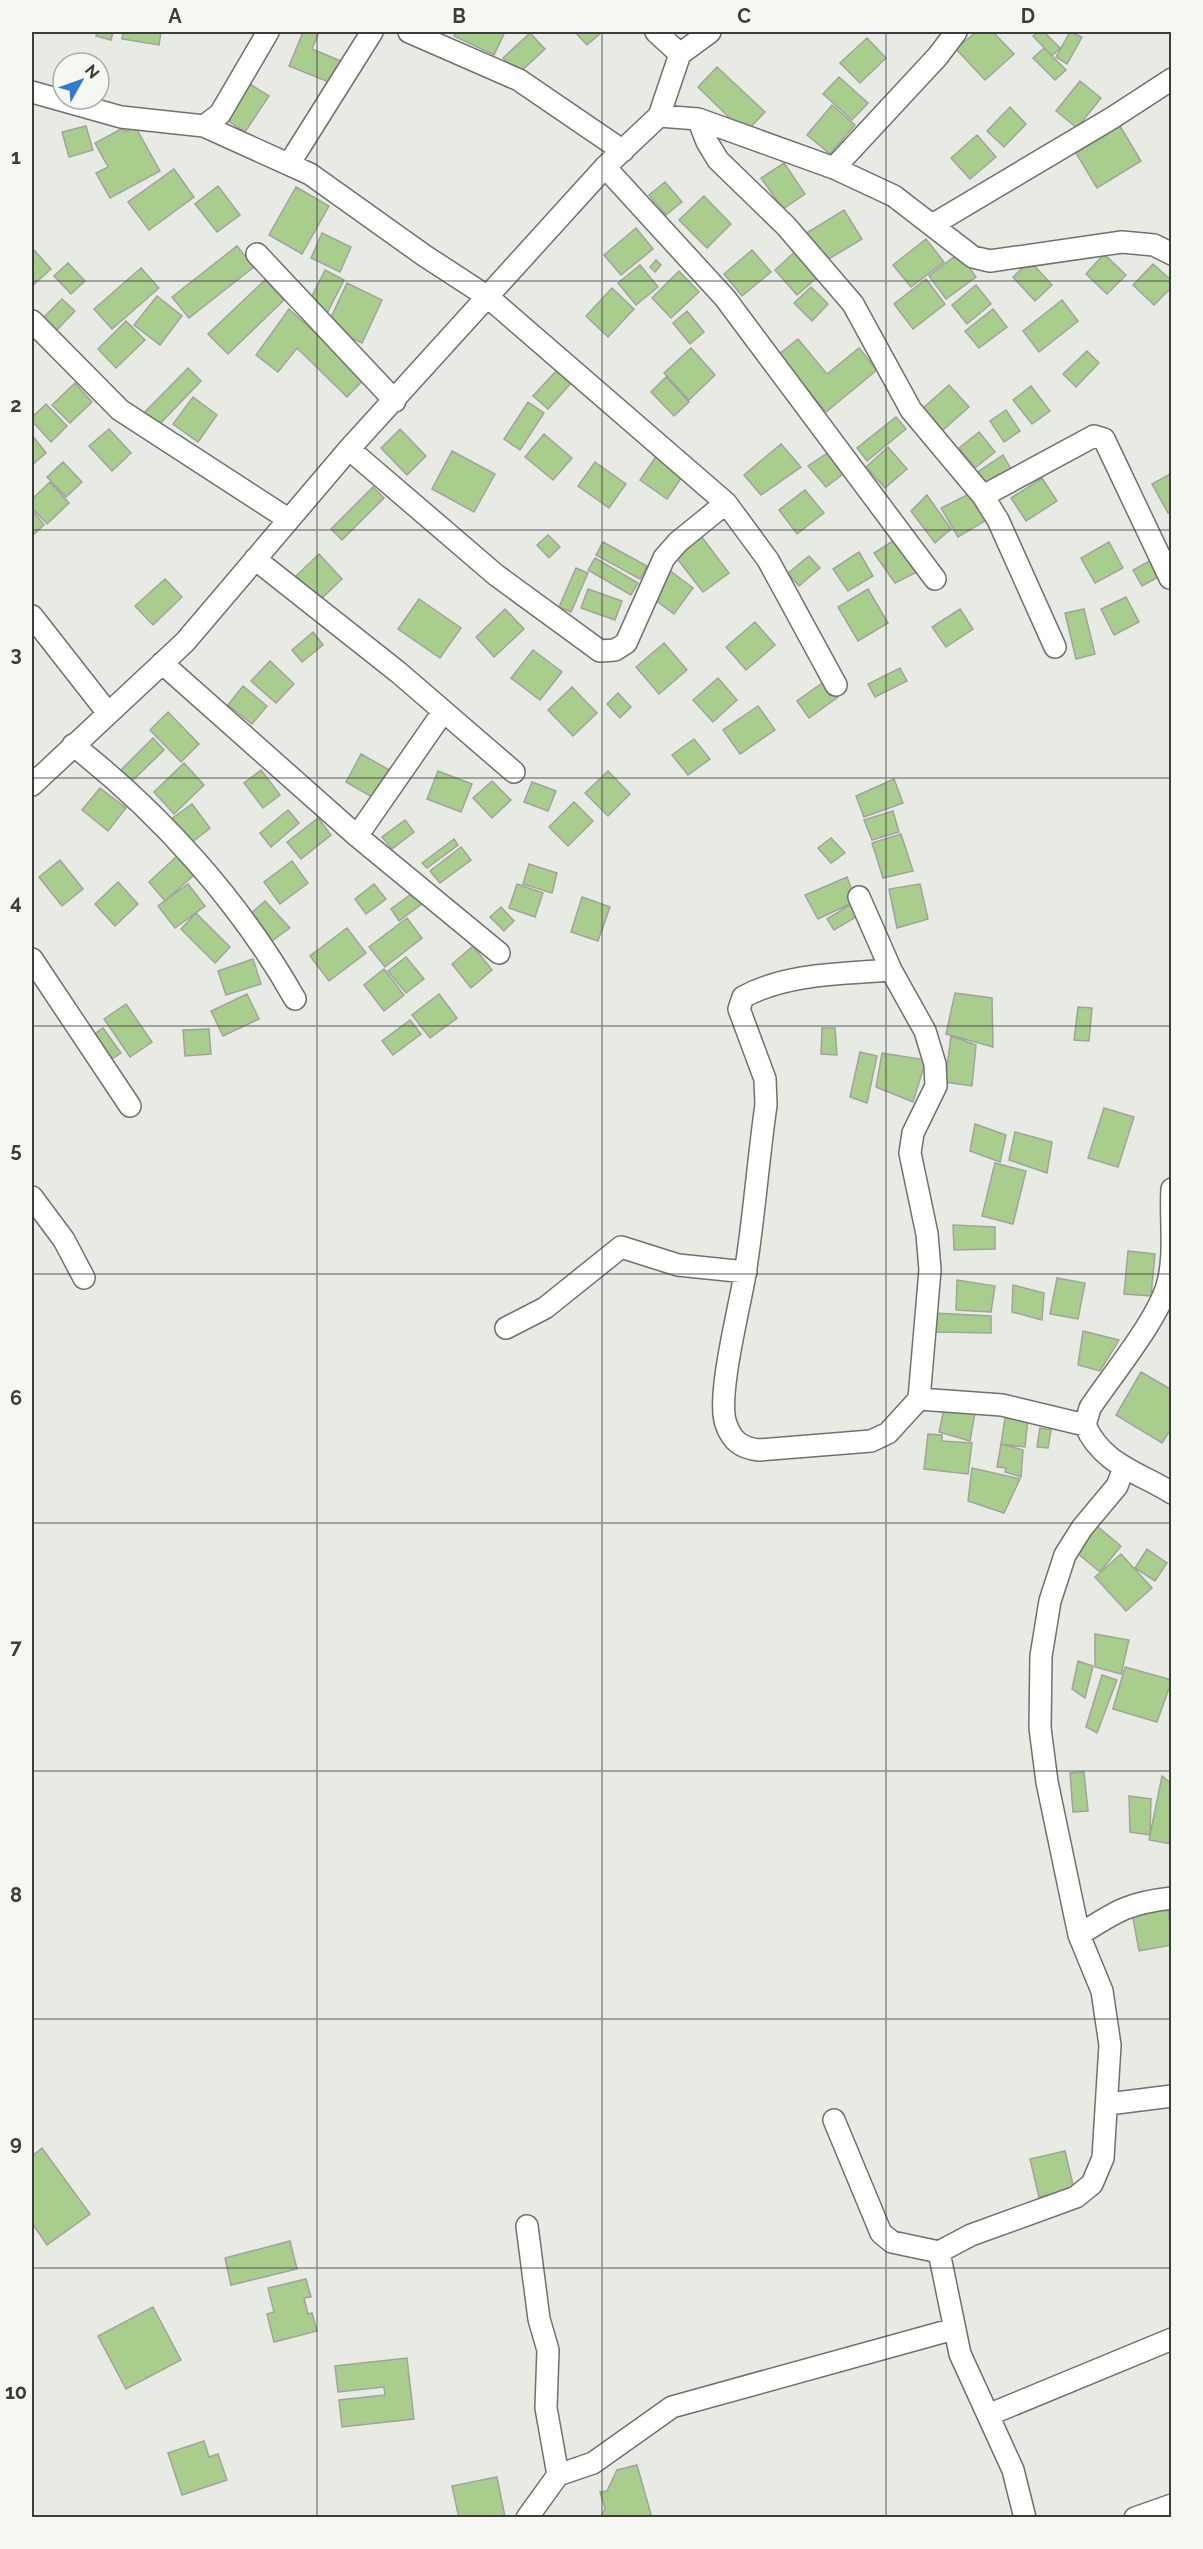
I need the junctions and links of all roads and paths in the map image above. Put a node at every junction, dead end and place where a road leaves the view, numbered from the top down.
1 (268, 32) edge
2 (372, 32) edge
3 (409, 32) edge
4 (656, 32) edge
5 (710, 32) edge
6 (956, 32) edge
7 (680, 54) junction
8 (1172, 79) edge
9 (32, 92) edge
10 (659, 116) junction
11 (698, 119) junction
12 (204, 126) junction
13 (623, 151) junction
14 (289, 164) junction
15 (605, 167) junction
16 (834, 168) junction
17 (932, 225) junction
18 (257, 254) dead end
19 (1172, 254) edge
20 (488, 297) junction
21 (32, 321) edge
22 (395, 401) junction
23 (349, 449) junction
24 (983, 496) junction
25 (726, 503) junction
26 (288, 519) junction
27 (255, 559) junction
28 (1170, 578) dead end
29 (935, 579) dead end
30 (32, 616) edge
31 (1054, 647) dead end
32 (162, 663) junction
33 (836, 685) dead end
34 (443, 712) junction
35 (108, 713) junction
36 (73, 745) junction
37 (514, 772) dead end
38 (32, 785) edge
39 (357, 836) junction
40 (859, 897) dead end
41 (499, 953) dead end
42 (32, 958) edge
43 (891, 970) junction
44 (295, 999) dead end
45 (130, 1106) dead end
46 (1172, 1189) edge
47 (32, 1197) edge
48 (746, 1272) junction
49 (84, 1278) dead end
50 (506, 1329) dead end
51 (919, 1399) junction
52 (1085, 1425) junction
53 (1124, 1468) junction
54 (1172, 1493) edge
55 (1172, 1898) edge
56 (1078, 1935) junction
57 (1172, 2096) edge
58 (1108, 2104) junction
59 (834, 2120) dead end
60 (527, 2226) dead end
61 (939, 2252) junction
62 (954, 2329) junction
63 (1172, 2339) edge
64 (988, 2415) junction
65 (558, 2475) junction
66 (1172, 2505) edge
67 (527, 2517) edge
68 (1024, 2517) edge
69 (1135, 2517) edge

1 - 12 street
2 - 14 street
3 - 13 street
4 - 7 street
5 - 7 street
6 - 16 street
7 - 10 street
8 - 17 street
9 - 12 street
10 - 11 street
10 - 13 street
11 - 16 street
11 - 24 street
12 - 14 street
13 - 15 street
14 - 20 street
15 - 20 street
15 - 29 street
16 - 17 street
17 - 19 street
18 - 22 street
20 - 22 street
20 - 25 street
21 - 26 street
22 - 23 street
23 - 25 street
23 - 26 street
24 - 28 street
24 - 31 street
25 - 33 street
26 - 27 street
27 - 32 street
27 - 34 street
30 - 35 street
32 - 35 street
32 - 39 street
34 - 37 street
34 - 39 street
35 - 36 street
36 - 38 street
36 - 44 street
39 - 41 street
40 - 43 street
42 - 45 street
43 - 48 street
43 - 51 street
46 - 52 street
47 - 49 street
48 - 50 street
48 - 51 street
51 - 52 street
52 - 53 street
53 - 54 street
53 - 56 street
55 - 56 street
56 - 58 street
57 - 58 street
58 - 61 street
59 - 61 street
60 - 65 street
61 - 62 street
62 - 64 street
62 - 65 street
63 - 64 street
64 - 68 street
65 - 67 street
66 - 69 street

